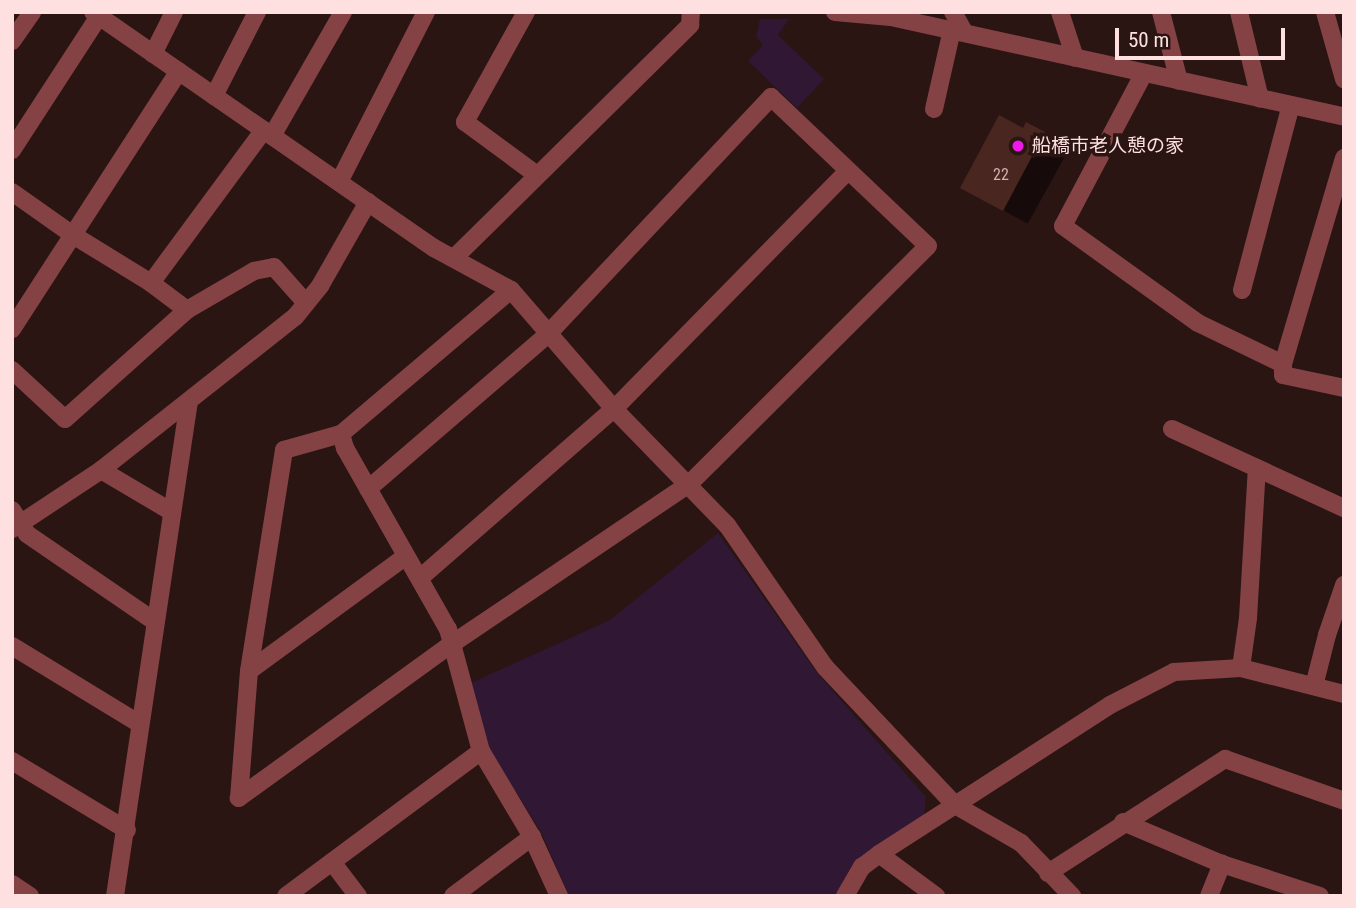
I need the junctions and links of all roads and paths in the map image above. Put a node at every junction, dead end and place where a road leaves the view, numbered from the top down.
1 (32, 12) edge
2 (174, 12) edge
3 (257, 12) edge
4 (343, 12) edge
5 (426, 12) edge
6 (526, 12) edge
7 (691, 12) edge
8 (835, 12) edge
9 (1060, 12) edge
10 (1161, 12) edge
11 (1239, 12) edge
12 (1325, 12) edge
13 (96, 14) edge
14 (956, 25) edge
15 (12, 41) edge
16 (153, 54) junction
17 (1075, 58) junction
18 (178, 71) junction
19 (1144, 73) junction
20 (1344, 79) edge
21 (1179, 80) junction
22 (214, 96) junction
23 (1261, 99) junction
24 (1292, 106) junction
25 (934, 109) dead end
26 (1344, 117) edge
27 (268, 133) junction
28 (12, 150) edge
29 (1344, 158) edge
30 (848, 171) junction
31 (537, 175) junction
32 (338, 182) junction
33 (12, 192) edge
34 (368, 202) junction
35 (73, 235) junction
36 (454, 258) junction
37 (151, 283) junction
38 (511, 290) junction
39 (1242, 290) dead end
40 (306, 303) junction
41 (187, 310) junction
42 (12, 330) edge
43 (547, 335) junction
44 (1283, 364) junction
45 (12, 370) edge
46 (1344, 388) edge
47 (189, 402) junction
48 (614, 409) junction
49 (1172, 429) dead end
50 (341, 434) junction
51 (1257, 468) junction
52 (102, 470) junction
53 (689, 484) junction
54 (368, 489) junction
55 (1344, 508) edge
56 (172, 512) junction
57 (15, 520) edge
58 (405, 557) junction
59 (420, 578) junction
60 (1343, 591) edge
61 (155, 621) junction
62 (450, 645) junction
63 (12, 646) edge
64 (1241, 667) junction
65 (249, 671) junction
66 (1314, 686) junction
67 (1344, 694) edge
68 (140, 724) junction
69 (481, 751) junction
70 (12, 761) edge
71 (1344, 801) edge
72 (955, 805) junction
73 (1123, 822) junction
74 (127, 830) junction
75 (532, 838) junction
76 (879, 854) junction
77 (332, 862) junction
78 (1222, 864) junction
79 (1048, 873) junction
80 (12, 884) edge
81 (1315, 895) edge
82 (30, 896) edge
83 (114, 896) edge
84 (286, 896) edge
85 (358, 896) edge
86 (453, 896) edge
87 (559, 896) edge
88 (845, 896) edge
89 (936, 896) edge
90 (1072, 896) edge
91 (1209, 896) edge

1 - 15 street
2 - 16 street
3 - 22 street
4 - 27 street
5 - 32 street
6 - 31 street
7 - 31 street
8 - 14 street
9 - 17 street
10 - 21 street
11 - 23 street
12 - 20 street
13 - 16 street
13 - 28 street
14 - 17 street
14 - 25 street
16 - 18 street
17 - 19 street
18 - 22 street
18 - 35 street
19 - 21 street
19 - 44 street
21 - 23 street
22 - 27 street
23 - 24 street
24 - 26 street
24 - 39 street
27 - 32 street
27 - 37 street
29 - 44 street
30 - 43 street
30 - 48 street
30 - 53 street
31 - 36 street
32 - 34 street
33 - 35 street
34 - 36 street
34 - 40 street
35 - 37 street
35 - 42 street
36 - 38 street
37 - 41 street
38 - 43 street
38 - 50 street
40 - 41 street
40 - 47 street
41 - 45 street
43 - 48 street
43 - 54 street
44 - 46 street
47 - 52 street
47 - 56 street
48 - 53 street
48 - 59 street
49 - 51 street
50 - 54 street
50 - 65 street
51 - 55 street
51 - 64 street
52 - 56 street
52 - 57 street
53 - 62 street
53 - 72 street
54 - 58 street
56 - 61 street
57 - 61 street
58 - 59 street
58 - 65 street
59 - 62 street
60 - 66 street
61 - 68 street
62 - 65 street
62 - 69 street
63 - 68 street
64 - 66 street
64 - 72 street
66 - 67 street
68 - 74 street
69 - 75 street
69 - 77 street
70 - 74 street
71 - 73 street
72 - 76 street
72 - 79 street
73 - 78 street
73 - 79 street
74 - 83 street
75 - 86 street
75 - 87 street
76 - 88 street
76 - 89 street
77 - 84 street
77 - 85 street
78 - 81 street
78 - 91 street
79 - 90 street
80 - 82 street

